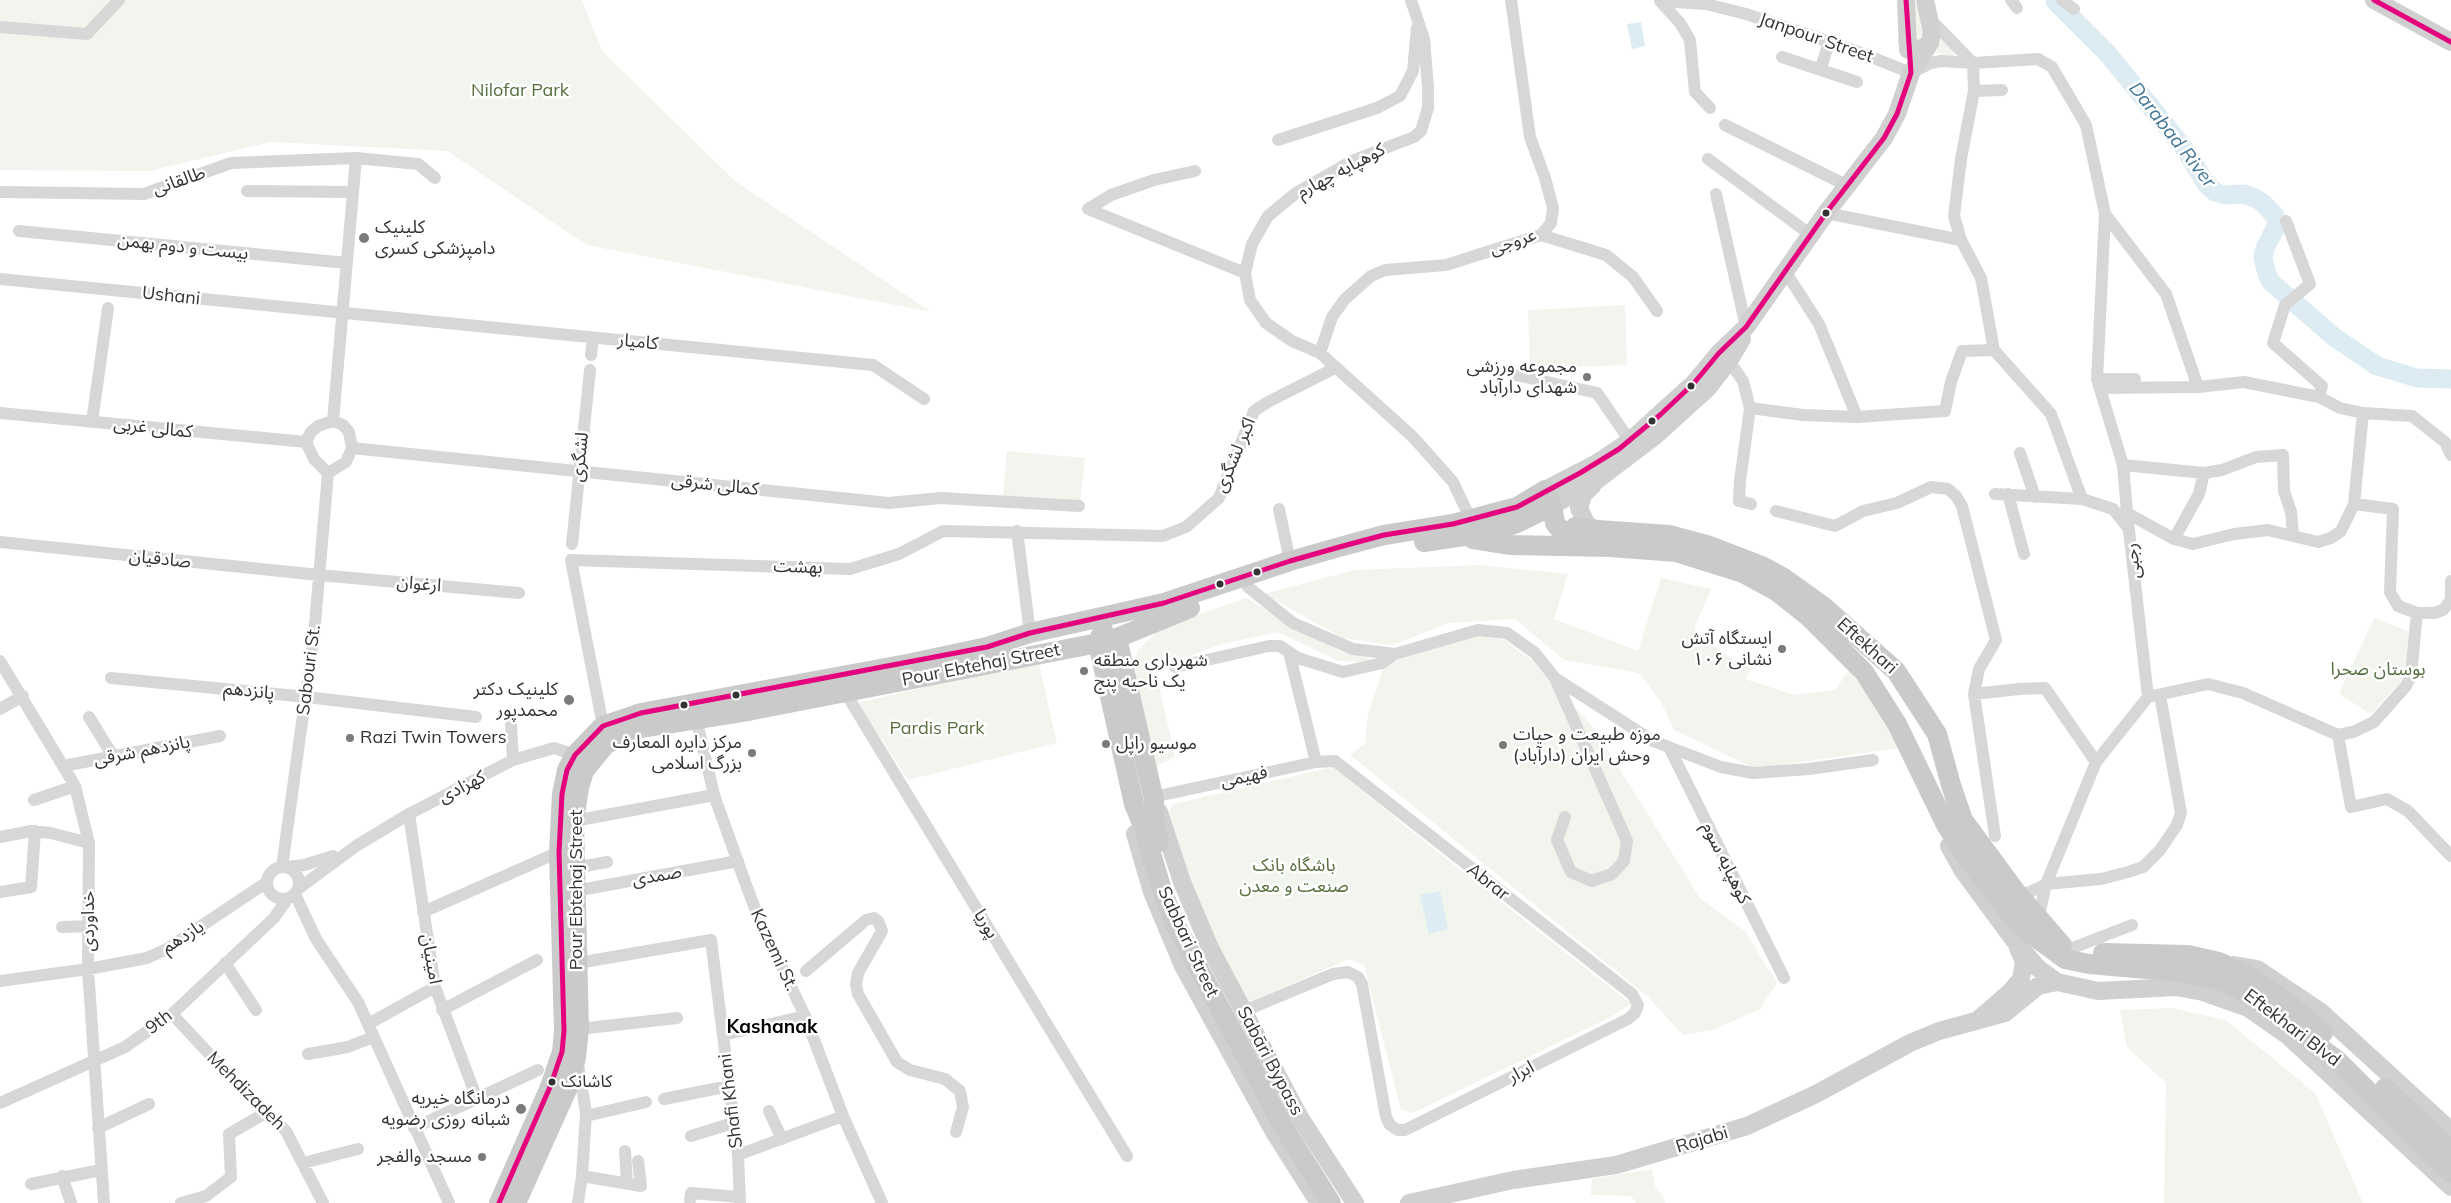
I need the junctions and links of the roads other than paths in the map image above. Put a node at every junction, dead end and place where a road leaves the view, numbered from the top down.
1 (118, 0) edge
2 (1411, 0) edge
3 (1511, 0) edge
4 (1660, 0) edge
5 (1906, 0) edge
6 (1925, 0) edge
7 (2062, 0) edge
8 (2374, 0) edge
9 (2074, 9) dead end
10 (1930, 19) junction
11 (1418, 21) junction
12 (0, 27) edge
13 (1907, 40) junction
14 (1828, 42) junction
15 (1930, 42) junction
16 (2451, 42) edge
17 (1782, 57) dead end
18 (1973, 63) junction
19 (1821, 68) junction
20 (1911, 73) junction
21 (1857, 82) dead end
22 (2002, 90) dead end
23 (1974, 92) junction
24 (1710, 108) dead end
25 (1725, 125) dead end
26 (1278, 140) dead end
27 (356, 158) junction
28 (1708, 159) dead end
29 (1195, 171) dead end
30 (435, 178) dead end
31 (1848, 186) junction
32 (248, 191) dead end
33 (0, 192) edge
34 (353, 192) junction
35 (1716, 194) dead end
36 (1826, 213) junction
37 (2105, 214) junction
38 (2286, 221) dead end
39 (19, 231) dead end
40 (1541, 235) junction
41 (1811, 236) junction
42 (1961, 240) junction
43 (346, 263) junction
44 (1786, 271) junction
45 (1245, 273) junction
46 (0, 279) edge
47 (108, 308) dead end
48 (1657, 311) dead end
49 (342, 313) junction
50 (1746, 326) junction
51 (593, 338) junction
52 (1994, 350) junction
53 (1320, 353) junction
54 (591, 355) dead end
55 (1729, 361) junction
56 (1335, 368) junction
57 (590, 370) dead end
58 (1516, 375) dead end
59 (2098, 383) junction
60 (2196, 383) junction
61 (2319, 397) junction
62 (924, 399) dead end
63 (1750, 408) junction
64 (0, 413) edge
65 (2363, 413) junction
66 (1857, 417) junction
67 (333, 421) junction
68 (92, 422) junction
69 (1630, 441) junction
70 (306, 442) junction
71 (352, 448) junction
72 (2020, 453) dead end
73 (2451, 455) edge
74 (2123, 464) junction
75 (328, 472) junction
76 (578, 473) junction
77 (2204, 473) junction
78 (1597, 480) junction
79 (2035, 497) junction
80 (1549, 498) junction
81 (2082, 499) junction
82 (1751, 504) dead end
83 (2354, 504) junction
84 (1078, 506) dead end
85 (1278, 509) dead end
86 (1776, 510) dead end
87 (2127, 513) junction
88 (1462, 527) junction
89 (2129, 529) junction
90 (1594, 530) junction
91 (1017, 531) junction
92 (2293, 535) junction
93 (2174, 539) junction
94 (0, 542) edge
95 (572, 544) dead end
96 (1610, 547) junction
97 (2024, 554) dead end
98 (1290, 561) junction
99 (1755, 571) junction
100 (319, 575) junction
101 (2451, 581) edge
102 (1248, 587) junction
103 (520, 592) dead end
104 (1163, 611) junction
105 (2417, 613) junction
106 (1030, 633) junction
107 (1106, 637) junction
108 (987, 646) junction
109 (1289, 652) junction
110 (1395, 654) junction
111 (0, 661) edge
112 (1175, 667) dead end
113 (111, 678) dead end
114 (1555, 678) junction
115 (843, 684) junction
116 (1129, 690) junction
117 (1974, 694) junction
118 (22, 696) junction
119 (2154, 696) junction
120 (306, 697) junction
121 (746, 702) junction
122 (0, 709) edge
123 (1924, 712) junction
124 (89, 717) dead end
125 (476, 717) dead end
126 (696, 718) junction
127 (511, 724) dead end
128 (1898, 724) junction
129 (603, 726) junction
130 (2338, 735) junction
131 (220, 736) dead end
132 (1130, 738) junction
133 (1669, 747) junction
134 (575, 754) junction
135 (113, 756) junction
136 (1912, 756) junction
137 (513, 760) junction
138 (1872, 760) dead end
139 (1335, 761) joint
140 (1316, 762) junction
141 (2096, 762) junction
142 (63, 766) junction
143 (75, 786) junction
144 (714, 795) junction
145 (1153, 798) junction
146 (34, 800) dead end
147 (1134, 804) junction
148 (409, 814) junction
149 (1565, 817) dead end
150 (574, 820) junction
151 (35, 832) junction
152 (1995, 836) dead end
153 (0, 837) edge
154 (89, 843) junction
155 (356, 846) junction
156 (559, 852) junction
157 (2451, 856) edge
158 (738, 861) junction
159 (607, 862) dead end
160 (285, 867) junction
161 (574, 868) junction
162 (267, 882) junction
163 (2046, 884) junction
164 (575, 891) junction
165 (0, 892) edge
166 (2016, 892) junction
167 (294, 894) junction
168 (423, 912) junction
169 (2132, 925) dead end
170 (90, 926) junction
171 (2044, 926) junction
172 (62, 927) dead end
173 (2016, 943) junction
174 (2070, 949) junction
175 (537, 960) dead end
176 (2219, 962) junction
177 (225, 963) junction
178 (578, 963) junction
179 (88, 969) junction
180 (806, 971) dead end
181 (1784, 978) dead end
182 (0, 981) edge
183 (2057, 982) junction
184 (435, 987) junction
185 (256, 1010) dead end
186 (442, 1010) junction
187 (1244, 1011) junction
188 (172, 1014) junction
189 (805, 1016) junction
190 (677, 1018) dead end
191 (1976, 1021) junction
192 (368, 1024) junction
193 (579, 1029) junction
194 (723, 1035) junction
195 (373, 1037) junction
196 (308, 1054) dead end
197 (576, 1057) junction
198 (93, 1062) junction
199 (538, 1070) dead end
200 (729, 1086) junction
201 (477, 1099) junction
202 (664, 1099) dead end
203 (646, 1102) dead end
204 (0, 1103) edge
205 (148, 1104) dead end
206 (769, 1111) dead end
207 (267, 1112) junction
208 (586, 1116) junction
209 (843, 1116) junction
210 (734, 1123) junction
211 (98, 1128) junction
212 (414, 1128) junction
213 (2451, 1131) edge
214 (956, 1132) dead end
215 (691, 1136) dead end
216 (782, 1138) junction
217 (358, 1149) dead end
218 (2451, 1150) edge
219 (625, 1151) dead end
220 (738, 1155) junction
221 (1126, 1156) dead end
222 (638, 1161) dead end
223 (303, 1164) junction
224 (101, 1170) junction
225 (2451, 1173) edge
226 (62, 1176) junction
227 (582, 1176) junction
228 (626, 1183) junction
229 (31, 1184) dead end
230 (2451, 1187) edge
231 (690, 1197) dead end
232 (740, 1200) edge
233 (450, 1201) edge
234 (502, 1202) edge
235 (71, 1203) edge
236 (104, 1203) edge
237 (181, 1203) edge
238 (323, 1203) edge
239 (578, 1203) edge
240 (882, 1203) edge
241 (1319, 1203) edge
242 (1331, 1203) edge
243 (1343, 1203) edge
244 (1355, 1203) edge
245 (1409, 1203) edge

1 - 12 street
2 - 11 street, کوهپایه چهارم
3 - 40 street, عروجی
4 - 14 street, Janpour Street
4 - 24 street
5 - 13 main road, Pour Ebtehaj Street
6 - 10 main road
7 - 9 street
8 - 16 main road
10 - 15 main road
10 - 18 street
11 - 26 street
11 - 45 street, کوهپایه چهارم
13 - 15 main road
13 - 20 main road, Pour Ebtehaj Street
14 - 19 street
14 - 20 street, Janpour Street
15 - 20 main road, Pour Ebtehaj Street
17 - 19 street
18 - 20 street
18 - 23 street
18 - 37 street
19 - 21 street
20 - 31 main road, Pour Ebtehaj Street
22 - 23 street
23 - 42 street
25 - 31 street
27 - 30 street, طالقانی
27 - 33 street, طالقانی
27 - 34 street
28 - 41 street
29 - 45 street
31 - 36 main road, Pour Ebtehaj Street
32 - 34 street
34 - 43 street
35 - 50 street
36 - 41 main road, Pour Ebtehaj Street
36 - 42 street
37 - 59 street, رجبی
37 - 60 street
38 - 61 street
39 - 43 street, بیست و دوم بهمن
40 - 48 street
40 - 53 street, عروجی
41 - 44 main road, Pour Ebtehaj Street
42 - 52 street
43 - 49 street
44 - 50 main road, Pour Ebtehaj Street
44 - 66 street
45 - 53 street, کوهپایه چهارم
46 - 49 street, Ushani
47 - 68 street
49 - 51 street, کامیار
49 - 67 street
50 - 55 main road, Pour Ebtehaj Street
50 - 69 main road, Pour Ebtehaj Street
51 - 54 street
51 - 62 street, کامیار
52 - 66 street
52 - 81 street
53 - 56 street, کوهپایه چهارم
55 - 63 street
55 - 78 main road, Pour Ebtehaj Street
56 - 88 street, کوهپایه چهارم
56 - 91 street, اکبر لشگری
57 - 76 street, لشگری
58 - 69 street
59 - 60 street
59 - 74 street, رجبی
60 - 61 street
61 - 65 street
63 - 66 street
63 - 82 street
64 - 68 street, کمالی غربی
65 - 73 street
65 - 83 street
67 - 70 street
67 - 71 street
68 - 70 street, کمالی غربی
69 - 80 main road, Pour Ebtehaj Street
70 - 75 street
71 - 75 street
71 - 76 street, کمالی شرقی
72 - 79 street
74 - 77 street
74 - 87 street, رجبی
75 - 100 street, Sabouri St.
76 - 84 street, کمالی شرقی
76 - 95 street, لشگری
77 - 92 street
77 - 93 street
78 - 80 main road, Pour Ebtehaj Street
78 - 90 main road
79 - 81 street
79 - 97 street
80 - 88 main road, Pour Ebtehaj Street
80 - 90 main road, Eftekhari
80 - 96 main road
81 - 89 street
83 - 92 street
83 - 105 street
85 - 98 street
86 - 117 street
87 - 89 street, رجبی
87 - 93 street
88 - 96 main road
88 - 98 main road, Pour Ebtehaj Street
88 - 102 main road, Pour Ebtehaj Street
89 - 119 street, رجبی
90 - 99 main road, Eftekhari
91 - 106 street
91 - 129 street, بهشت
92 - 93 street
94 - 100 street, صادقیان
96 - 99 main road, Eftekhari
98 - 104 main road, Pour Ebtehaj Street
99 - 123 main road, Eftekhari
99 - 128 main road, Eftekhari
100 - 103 street, ارغوان
100 - 120 street, Sabouri St.
101 - 105 street
102 - 104 main road, Pour Ebtehaj Street
102 - 110 street
104 - 106 main road, Pour Ebtehaj Street
104 - 107 main road
104 - 116 main road
105 - 130 street
106 - 108 main road, Pour Ebtehaj Street
107 - 108 main road
107 - 115 main road, Pour Ebtehaj Street
107 - 116 main road
107 - 132 main road, Sabbari Street
108 - 115 main road, Pour Ebtehaj Street
109 - 110 street
109 - 112 street
109 - 140 street
110 - 114 street
111 - 118 street, خداوردی
113 - 120 street, پانزدهم
114 - 133 street
114 - 149 street
115 - 121 main road, Pour Ebtehaj Street
115 - 221 street, پوریا
116 - 132 main road
117 - 141 street
117 - 152 street
118 - 122 street
118 - 142 street, خداوردی
119 - 130 street
119 - 141 street
119 - 163 street, رجبی
120 - 125 street, پانزدهم
120 - 160 street, Sabouri St.
121 - 126 main road, Pour Ebtehaj Street
121 - 129 main road, Pour Ebtehaj Street
123 - 128 main road
123 - 166 main road, Eftekhari
124 - 135 street
126 - 144 street, Kazemi St.
126 - 150 main road, Pour Ebtehaj Street
127 - 137 street
128 - 136 main road, Eftekhari
129 - 134 main road, Pour Ebtehaj Street
130 - 157 street
131 - 135 street, پانزدهم شرقی
132 - 145 main road
132 - 147 main road, Sabbari Street
133 - 138 street
133 - 181 street, کوهپایه سوم
134 - 137 street, کهزادی
134 - 156 main road, Pour Ebtehaj Street
135 - 142 street, پانزدهم شرقی
136 - 173 main road
136 - 225 main road, Eftekhari
137 - 148 street, کهزادی
139 - 140 street, فهیمی
139 - 187 street, ابرار
140 - 145 street, فهیمی
141 - 163 street
142 - 143 street, خداوردی
143 - 146 street
143 - 154 street, خداوردی
144 - 150 street
144 - 158 street, Kazemi St.
145 - 187 main road, Sabāri Bypass
145 - 243 main road
147 - 241 main road, Sabāri Bypass
147 - 242 main road, Sabbari Street
148 - 155 street, کهزادی
148 - 168 street, امینیان
150 - 161 main road, Pour Ebtehaj Street
151 - 153 street
151 - 154 street
151 - 165 street
154 - 170 street, خداوردی
155 - 160 street, کهزادی
155 - 167 street, کهزادی
156 - 168 street
156 - 234 main road, Pour Ebtehaj Street
158 - 164 street, صمدی
158 - 189 street, Kazemi St.
159 - 161 street
160 - 162 street
160 - 167 street
161 - 164 main road, Pour Ebtehaj Street
162 - 167 street
162 - 179 street, یازدهم
163 - 166 street, رجبی
163 - 171 street
164 - 178 main road, Pour Ebtehaj Street
166 - 171 main road, Eftekhari
167 - 177 street, 9th
167 - 192 street
168 - 184 street, امینیان
169 - 174 street
170 - 172 street
170 - 179 street, خداوردی
171 - 174 main road
173 - 183 main road
173 - 191 main road, Rajabi
174 - 176 main road, Eftekhari Blvd
175 - 186 street
176 - 213 main road
176 - 218 main road, Eftekhari Blvd
177 - 185 street
177 - 188 street, 9th
178 - 193 main road, Pour Ebtehaj Street
178 - 194 street, Shafi Khani
179 - 182 street, یازدهم
179 - 198 street, خداوردی
180 - 214 street
183 - 191 main road, Rajabi
183 - 230 main road
184 - 186 street, امینیان
184 - 192 street
186 - 201 street, امینیان
187 - 244 main road, Sabāri Bypass
188 - 198 street, 9th
188 - 207 street, Mehdizadeh
189 - 194 street
189 - 209 street, Kazemi St.
190 - 193 street
191 - 245 main road, Rajabi
192 - 195 street
193 - 197 main road, Pour Ebtehaj Street
194 - 200 street, Shafi Khani
195 - 196 street
195 - 212 street
197 - 208 street
197 - 234 main road, Pour Ebtehaj Street
198 - 204 street, 9th
198 - 211 street, خداوردی
199 - 201 street
200 - 202 street
200 - 210 street, Shafi Khani
201 - 212 street
203 - 208 street
205 - 211 street
206 - 216 street
207 - 223 street, Mehdizadeh
207 - 237 street
208 - 227 street
209 - 216 street
209 - 240 street, Kazemi St.
210 - 215 street
210 - 220 street, Shafi Khani
211 - 224 street, خداوردی
212 - 233 street
216 - 220 street
217 - 223 street
219 - 228 street
220 - 232 street, Shafi Khani
222 - 228 street
223 - 238 street, Mehdizadeh
224 - 226 street
224 - 236 street, خداوردی
226 - 229 street
226 - 235 street
227 - 228 street
227 - 239 street
231 - 232 street

